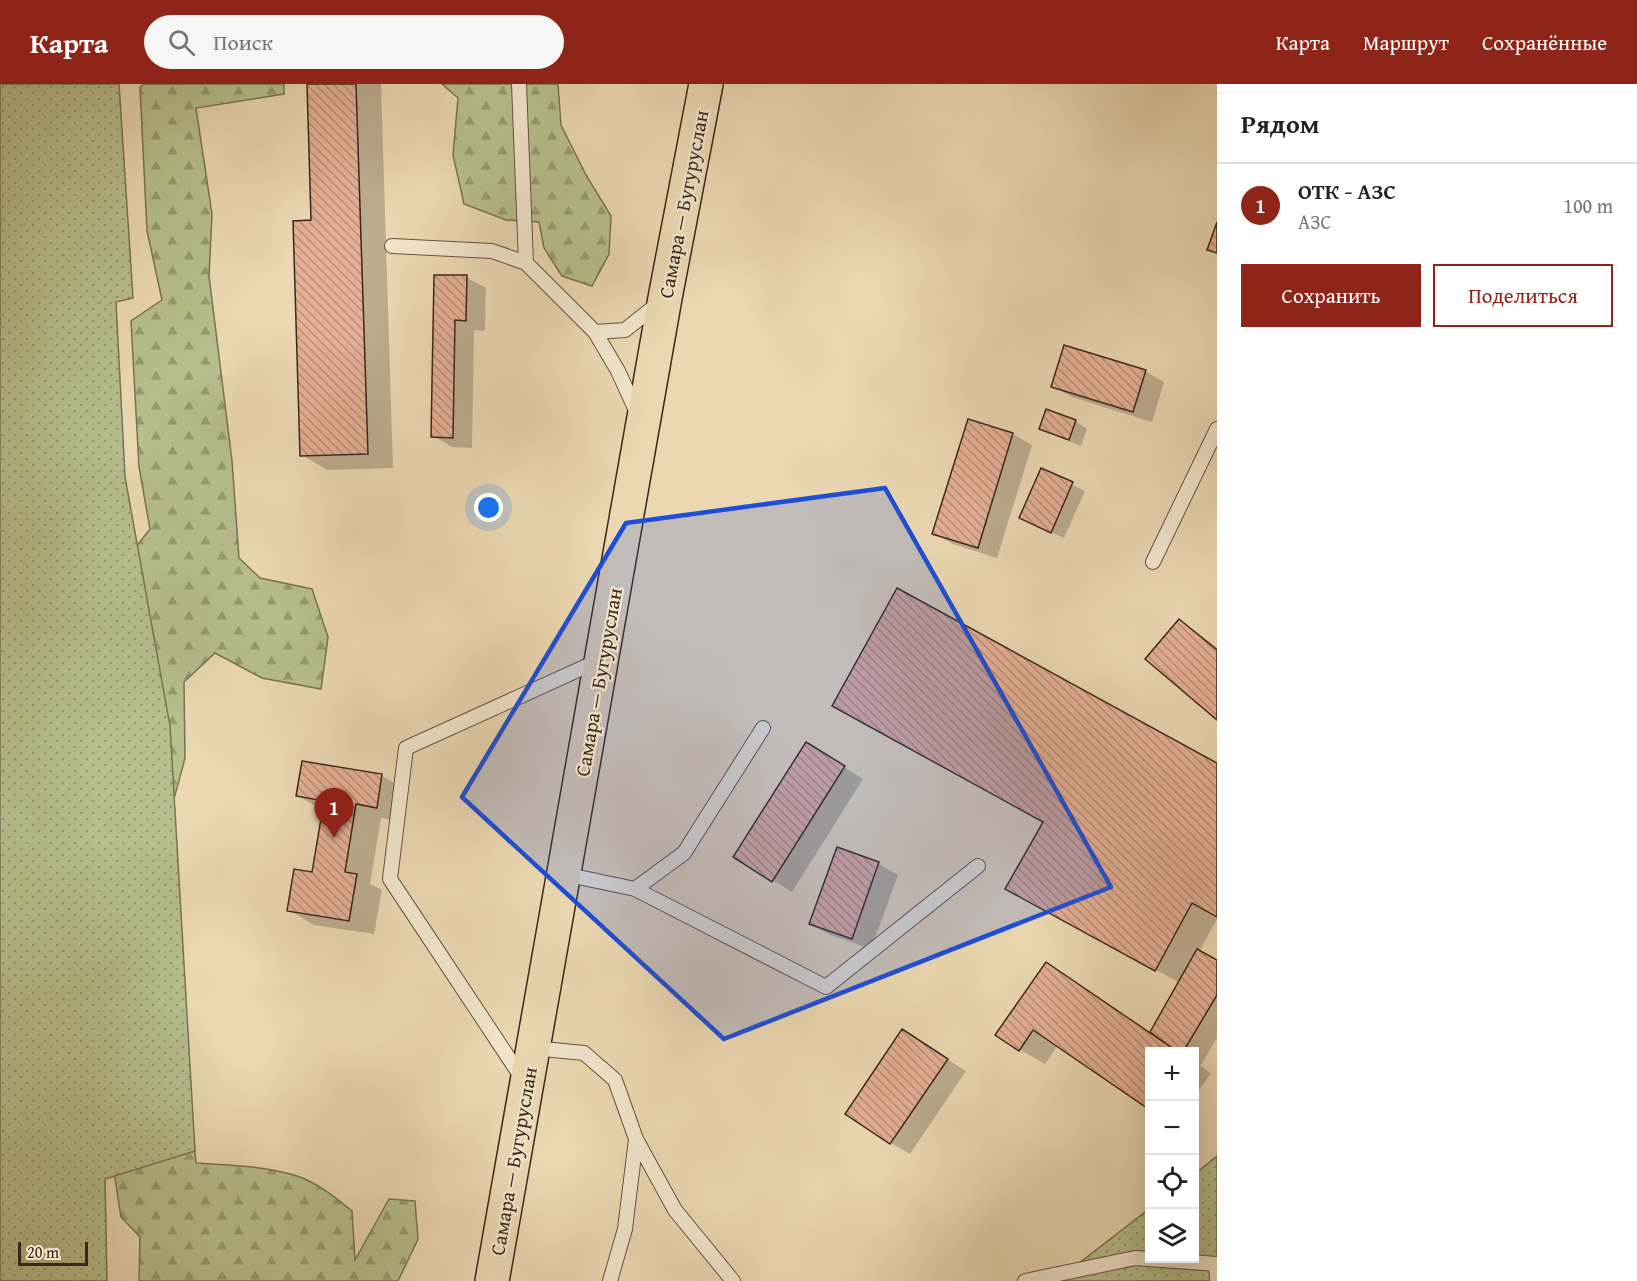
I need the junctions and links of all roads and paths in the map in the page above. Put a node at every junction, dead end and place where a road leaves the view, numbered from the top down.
1 (519, 84) edge
2 (706, 84) edge
3 (392, 246) dead end
4 (526, 263) junction
5 (665, 298) junction
6 (595, 332) junction
7 (643, 425) junction
8 (1217, 429) edge
9 (1153, 562) dead end
10 (602, 659) junction
11 (763, 728) dead end
12 (978, 866) dead end
13 (564, 874) junction
14 (635, 889) junction
15 (533, 1048) junction
16 (526, 1083) junction
17 (636, 1139) junction
18 (1216, 1264) edge
19 (492, 1281) edge
20 (610, 1281) edge
21 (733, 1281) edge
22 (1025, 1281) edge
23 (1217, 1281) edge

1 - 4 lane
2 - 5 main road, Самара — Бугуруслан
3 - 4 lane
4 - 6 lane
5 - 6 lane
5 - 7 main road, Самара — Бугуруслан
6 - 7 lane
7 - 10 main road, Самара — Бугуруслан
8 - 9 lane
10 - 13 main road, Самара — Бугуруслан
10 - 16 lane
11 - 14 lane
12 - 14 lane
13 - 14 lane
13 - 15 main road, Самара — Бугуруслан
15 - 16 main road, Самара — Бугуруслан
15 - 17 lane
16 - 19 main road, Самара — Бугуруслан
17 - 20 lane
17 - 21 lane
18 - 22 lane
18 - 23 lane

